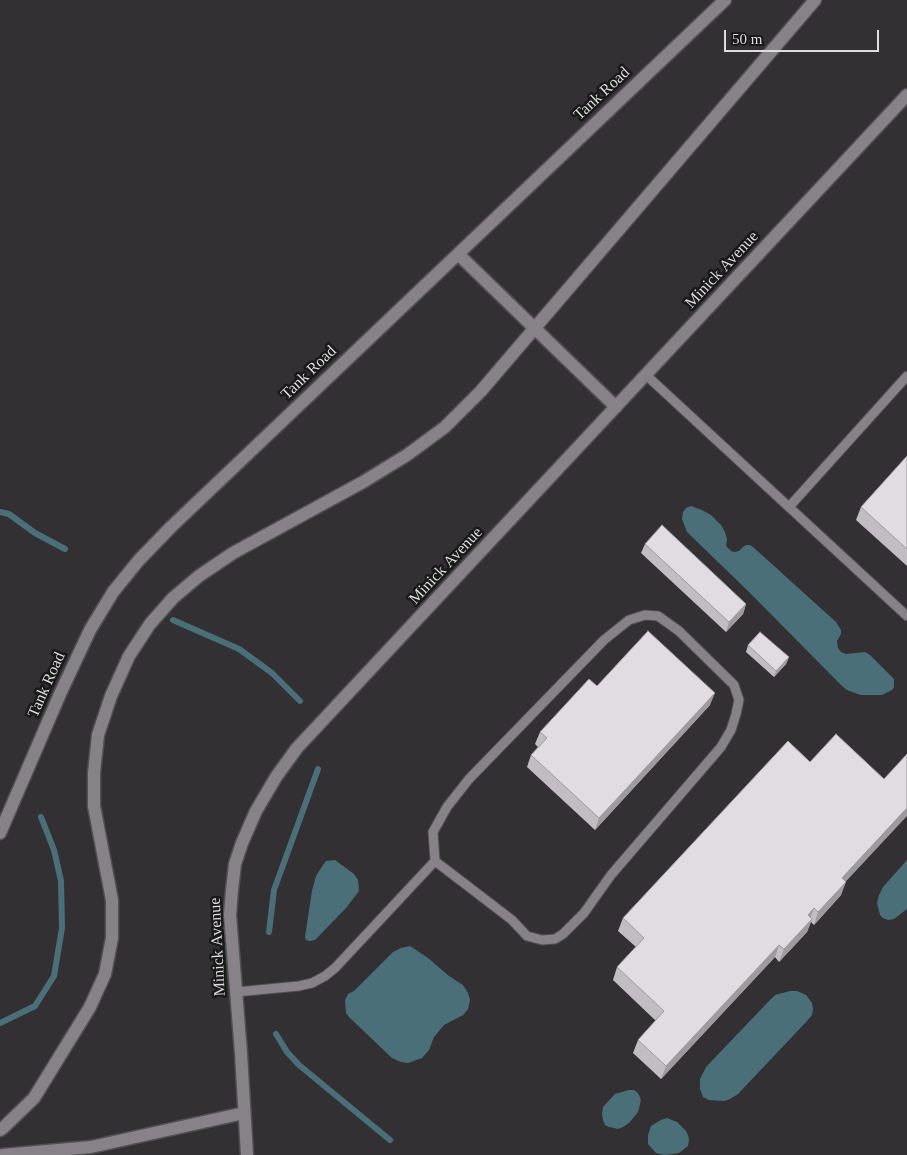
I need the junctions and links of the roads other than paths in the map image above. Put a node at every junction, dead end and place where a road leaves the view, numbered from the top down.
1 (725, 0) edge
2 (815, 0) edge
3 (907, 95) edge
4 (458, 254) junction
5 (534, 328) junction
6 (646, 375) junction
7 (907, 376) edge
8 (616, 407) junction
9 (789, 507) junction
10 (907, 616) edge
11 (0, 833) edge
12 (435, 861) junction
13 (236, 992) junction
14 (244, 1113) junction
15 (0, 1130) edge
16 (3, 1155) edge
17 (247, 1155) edge

1 - 4 street, Tank Road
2 - 5 street
3 - 6 street, Minick Avenue
4 - 5 street
4 - 11 street, Tank Road
5 - 8 street
5 - 15 street
6 - 8 street, Minick Avenue
6 - 9 lane
7 - 9 lane
8 - 13 street, Minick Avenue
9 - 10 lane
12 - 12 lane
12 - 13 lane
13 - 14 street, Minick Avenue
14 - 16 street
14 - 17 street, Minick Avenue

